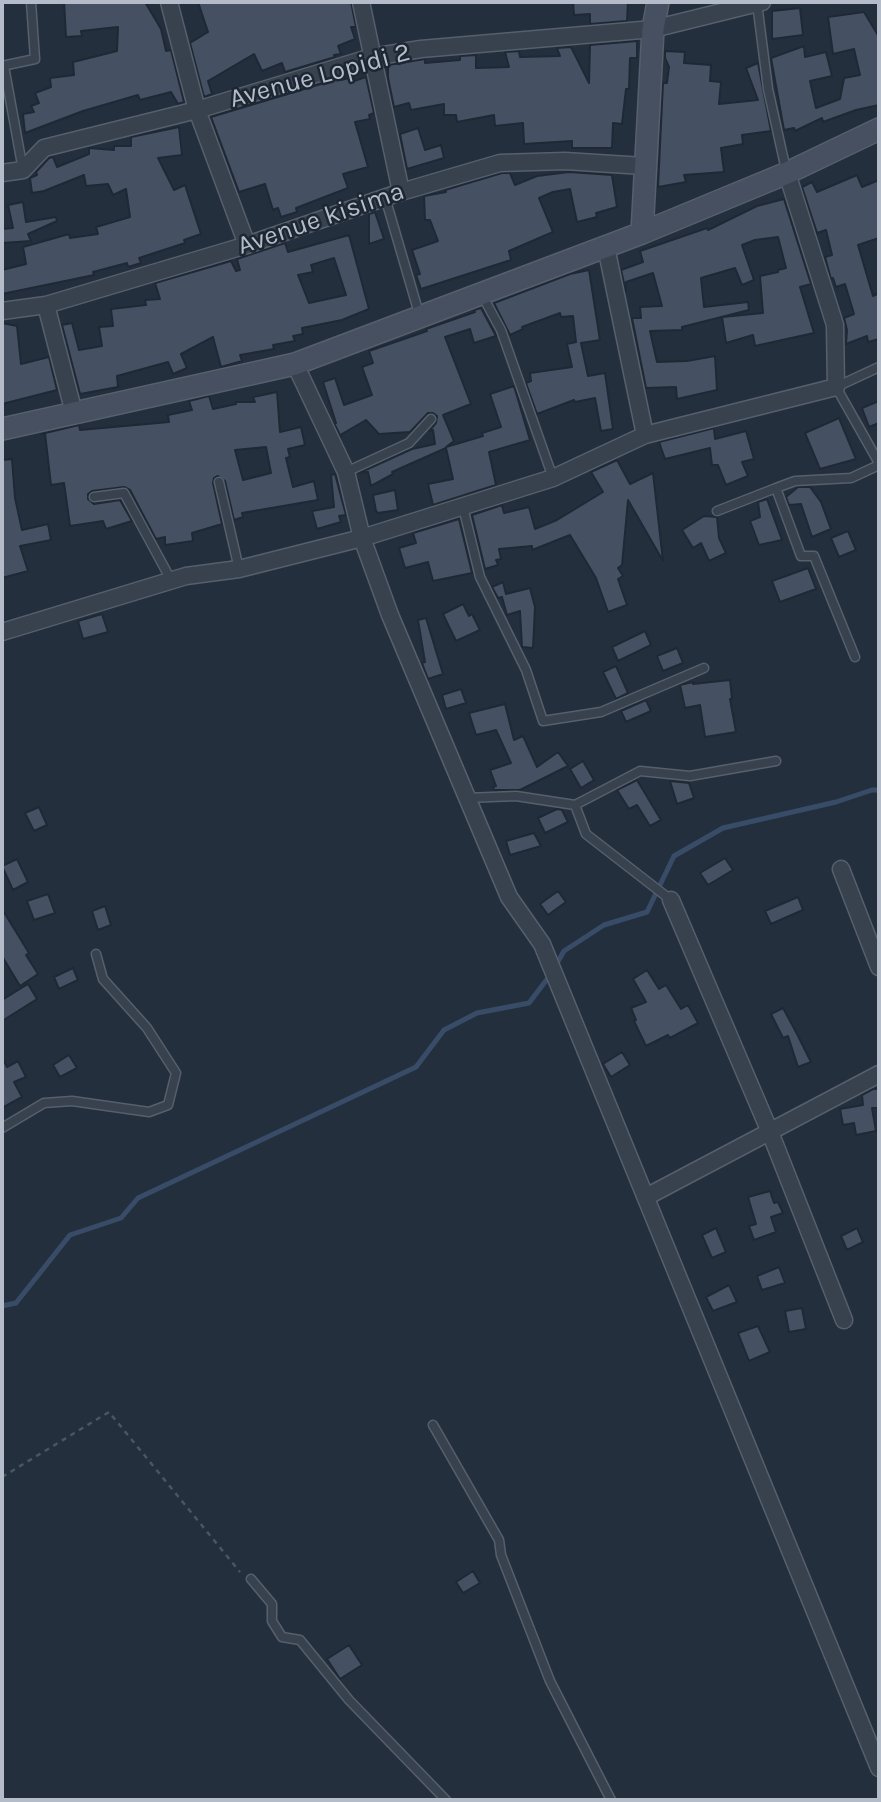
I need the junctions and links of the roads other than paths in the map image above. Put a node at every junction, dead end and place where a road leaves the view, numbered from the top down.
1 (31, 2) edge
2 (169, 2) edge
3 (361, 2) edge
4 (658, 2) edge
5 (760, 2) edge
6 (653, 29) junction
7 (372, 57) junction
8 (3, 66) edge
9 (197, 110) junction
10 (879, 129) edge
11 (644, 166) junction
12 (23, 170) junction
13 (2, 173) edge
14 (787, 173) junction
15 (393, 194) junction
16 (642, 233) junction
17 (247, 245) junction
18 (606, 247) junction
19 (482, 293) junction
20 (46, 305) junction
21 (2, 311) edge
22 (420, 317) junction
23 (295, 364) junction
24 (879, 367) edge
25 (836, 387) junction
26 (74, 413) junction
27 (431, 419) dead end
28 (2, 429) edge
29 (645, 435) junction
30 (879, 464) edge
31 (346, 472) junction
32 (552, 478) junction
33 (219, 482) dead end
34 (776, 488) junction
35 (94, 497) dead end
36 (463, 508) junction
37 (717, 511) dead end
38 (362, 538) junction
39 (239, 569) junction
40 (171, 580) junction
41 (2, 632) edge
42 (855, 657) dead end
43 (704, 668) dead end
44 (776, 761) dead end
45 (466, 798) junction
46 (576, 805) junction
47 (841, 869) dead end
48 (671, 900) joint
49 (96, 954) dead end
50 (879, 967) edge
51 (879, 1074) edge
52 (2, 1128) edge
53 (770, 1132) junction
54 (646, 1197) junction
55 (844, 1320) dead end
56 (433, 1426) dead end
57 (251, 1579) road end
58 (879, 1768) edge
59 (446, 1800) edge
60 (611, 1800) edge

1 - 8 lane
2 - 9 street
3 - 7 street
4 - 6 street
5 - 6 street, Avenue Lopidi 2
5 - 14 lane
6 - 7 street, Avenue Lopidi 2
6 - 11 street
7 - 9 street, Avenue Lopidi 2
7 - 15 street
8 - 12 lane
9 - 12 street, Avenue Lopidi 2
9 - 17 street
10 - 14 street
11 - 15 street, Avenue kisima
11 - 16 street
12 - 13 street
14 - 16 street
14 - 25 street
15 - 17 street, Avenue kisima
15 - 22 lane
16 - 18 street
17 - 20 street, Avenue kisima
18 - 19 street
18 - 29 street
19 - 22 street
19 - 32 lane
20 - 21 street, Avenue kisima
20 - 26 street
22 - 23 street
23 - 26 street
23 - 31 street
24 - 25 lane
25 - 29 street
25 - 30 lane
26 - 28 street
27 - 31 lane
29 - 32 street
30 - 34 lane
31 - 38 street
32 - 36 street
33 - 39 lane
34 - 37 lane
34 - 42 lane
35 - 40 lane
36 - 38 street
36 - 43 lane
38 - 39 street
38 - 45 street
39 - 40 street
40 - 41 street
44 - 46 lane
45 - 46 lane
45 - 54 street
46 - 48 lane
47 - 50 street
48 - 53 street
49 - 52 lane
51 - 53 street
53 - 54 street
53 - 55 street
54 - 58 street
56 - 60 lane
57 - 59 lane

